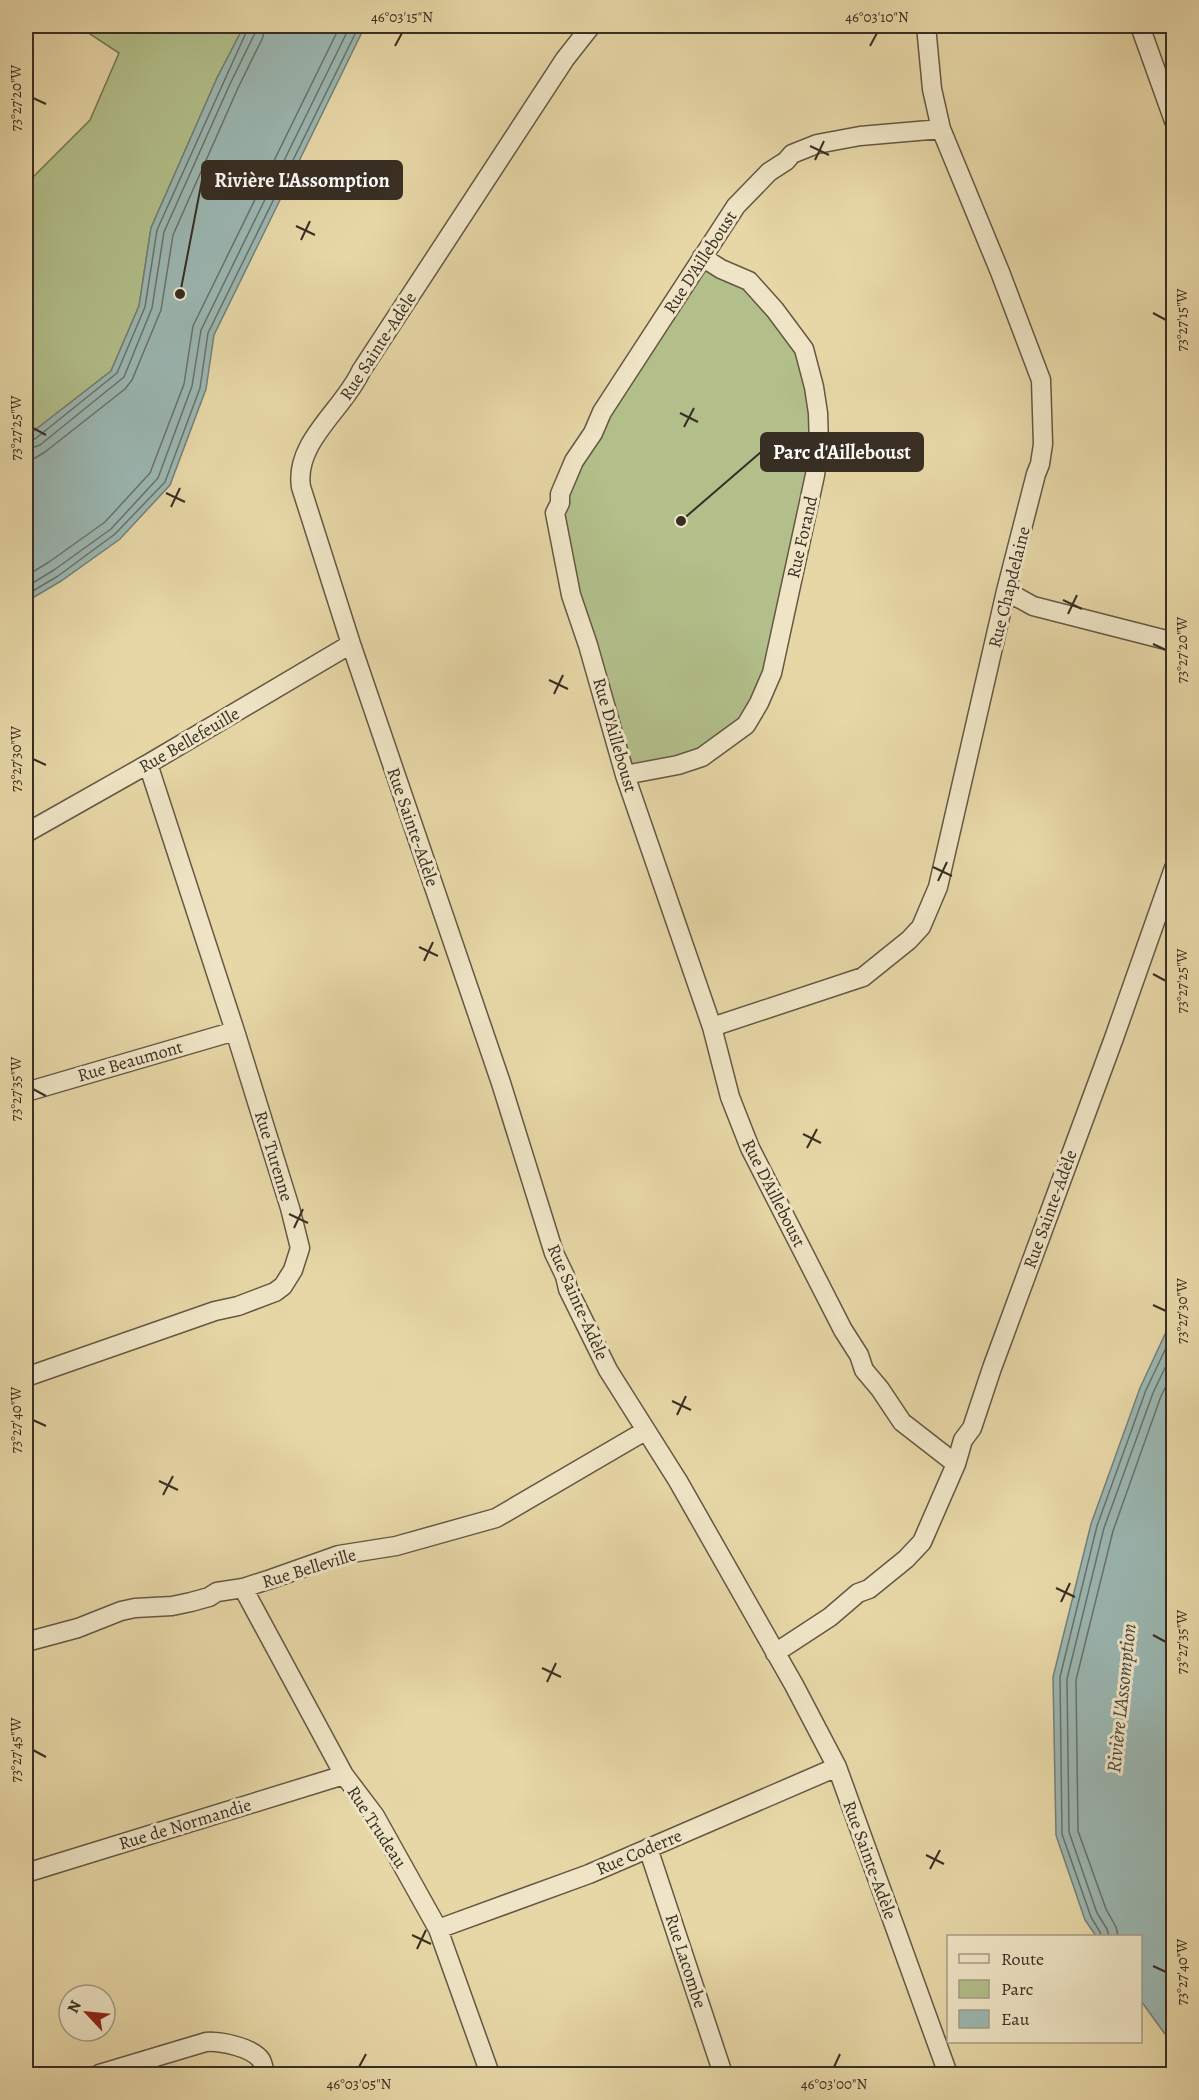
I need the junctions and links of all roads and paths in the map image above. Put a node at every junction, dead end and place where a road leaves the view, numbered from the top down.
1 (591, 26) edge
2 (926, 26) edge
3 (1140, 26) edge
4 (1173, 121) edge
5 (941, 129) junction
6 (702, 257) junction
7 (1006, 591) junction
8 (1173, 642) edge
9 (351, 644) junction
10 (148, 764) junction
11 (625, 775) junction
12 (26, 833) edge
13 (1173, 868) edge
14 (712, 1027) junction
15 (234, 1030) junction
16 (26, 1092) edge
17 (26, 1377) edge
18 (645, 1431) junction
19 (956, 1464) junction
20 (243, 1588) junction
21 (26, 1642) edge
22 (775, 1653) junction
23 (837, 1767) junction
24 (344, 1775) junction
25 (648, 1848) junction
26 (26, 1873) edge
27 (438, 1929) junction
28 (99, 2074) edge
29 (265, 2074) edge
30 (490, 2074) edge
31 (723, 2074) edge
32 (948, 2074) edge

1 - 9 street, Rue Sainte-Adèle
2 - 5 street, Rue Chapdelaine
3 - 4 street
5 - 6 street, Rue D'Ailleboust
5 - 7 street, Rue Chapdelaine
6 - 11 street, Rue D'Ailleboust
6 - 11 street, Rue Forand
7 - 8 street
7 - 14 street, Rue Chapdelaine
9 - 10 street, Rue Bellefeuille
9 - 18 street, Rue Sainte-Adèle
10 - 12 street, Rue Bellefeuille
10 - 15 street, Rue Turenne
11 - 14 street, Rue D'Ailleboust
13 - 19 street, Rue Sainte-Adèle
14 - 19 street, Rue D'Ailleboust
15 - 16 street, Rue Beaumont
15 - 17 street, Rue Turenne
18 - 20 street, Rue Belleville
18 - 22 street, Rue Sainte-Adèle
19 - 22 street, Rue Sainte-Adèle
20 - 21 street, Rue Belleville
20 - 24 street, Rue Trudeau
22 - 23 street, Rue Sainte-Adèle
23 - 25 street, Rue Coderre
23 - 32 street, Rue Sainte-Adèle
24 - 26 street, Rue de Normandie
24 - 27 street, Rue Trudeau
25 - 27 street, Rue Coderre
25 - 31 street, Rue Lacombe
27 - 30 street, Rue Trudeau
28 - 29 street

